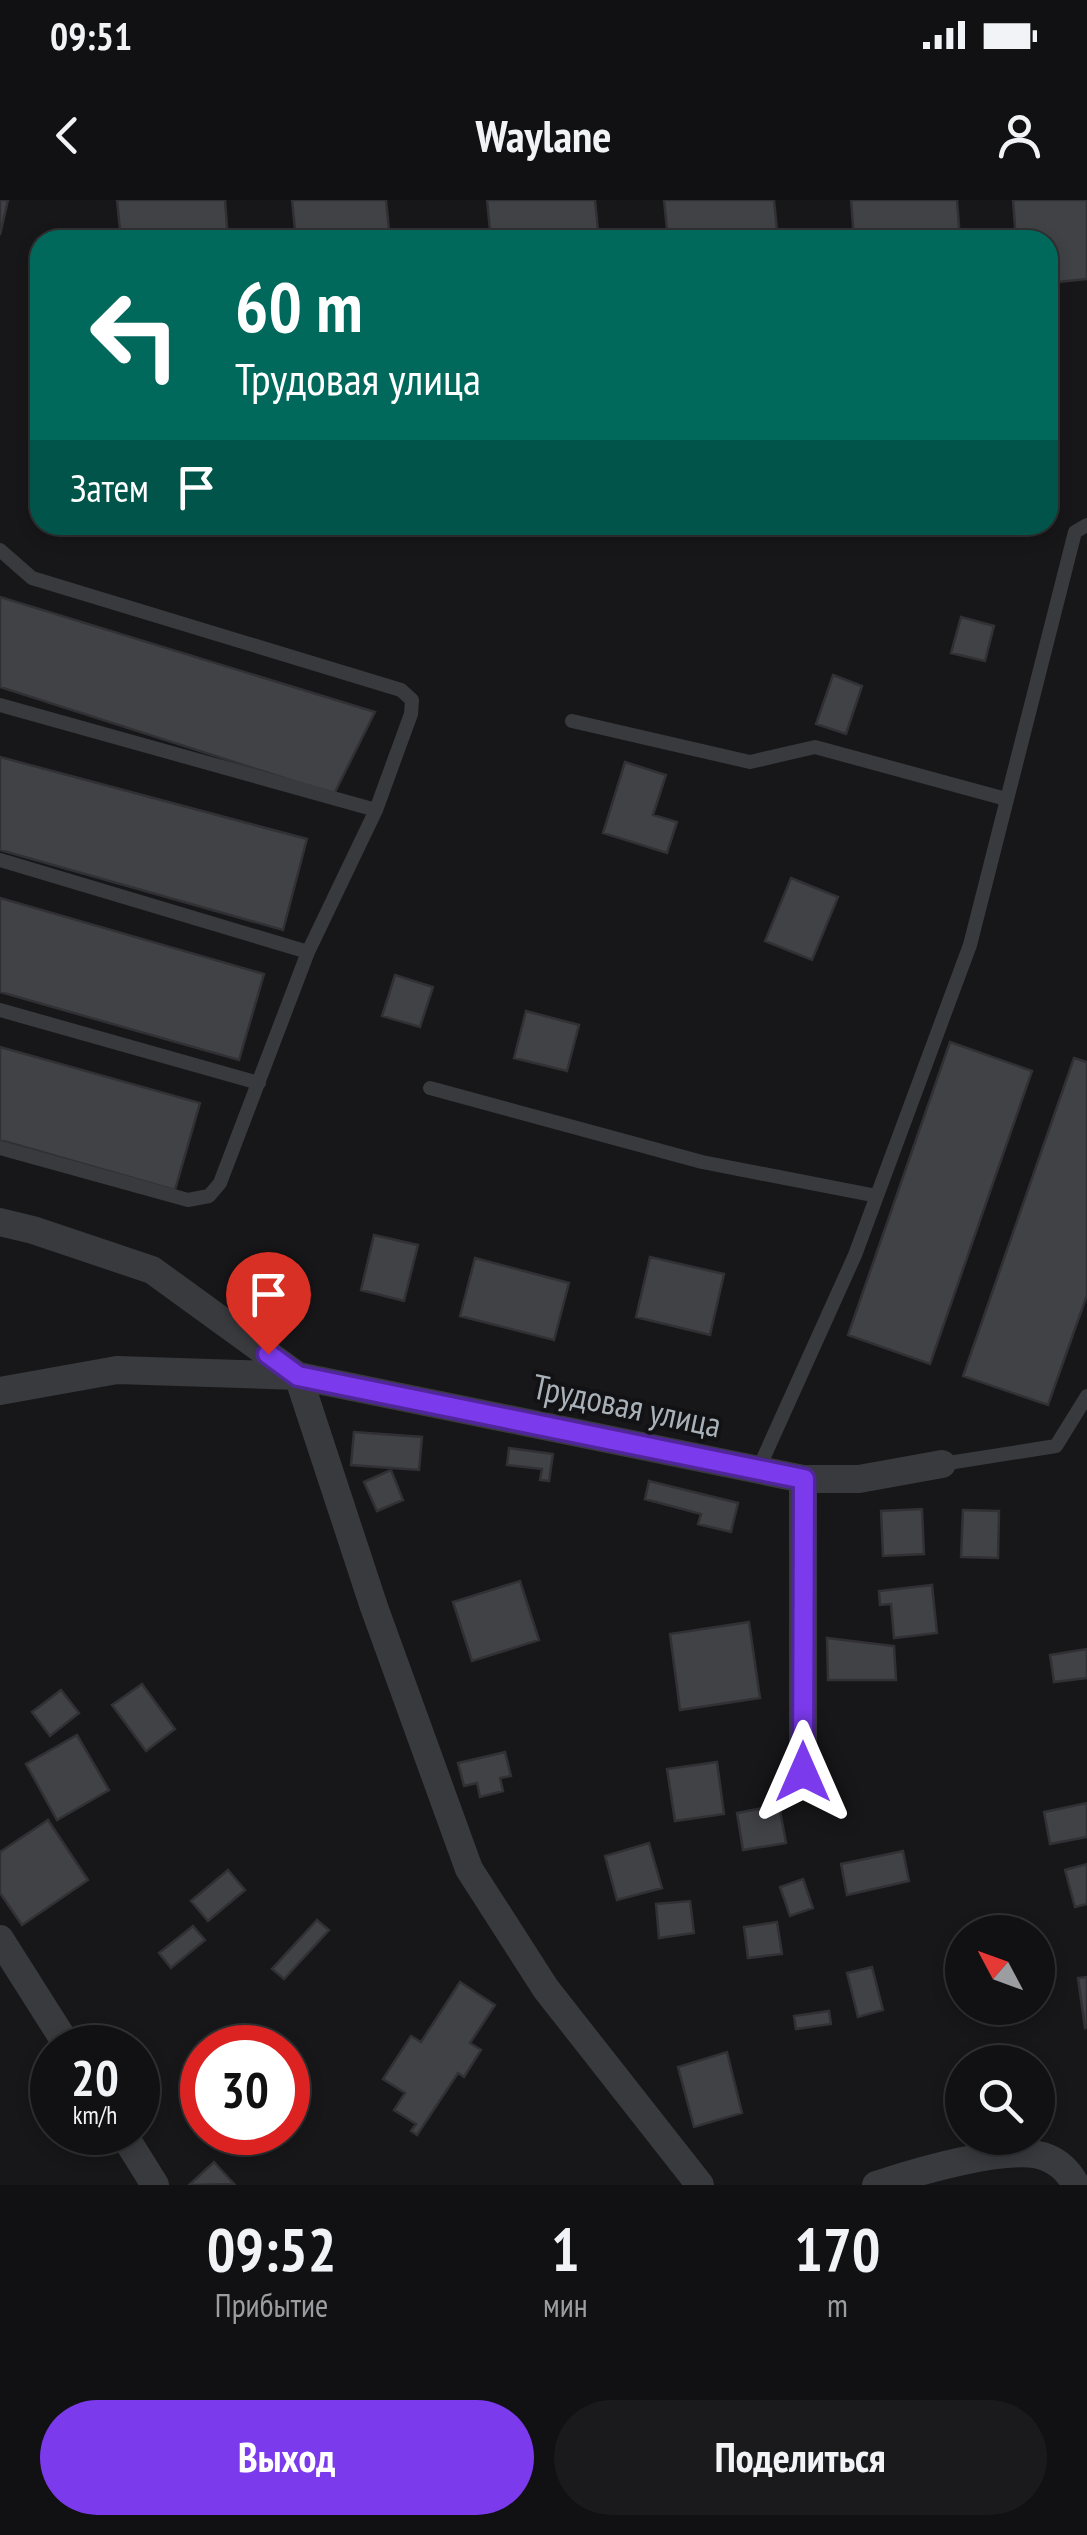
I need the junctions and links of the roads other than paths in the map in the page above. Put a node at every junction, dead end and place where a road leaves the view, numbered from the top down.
1 (1087, 525) edge
2 (0, 550) edge
3 (0, 706) edge
4 (572, 721) dead end
5 (1006, 799) junction
6 (376, 810) junction
7 (0, 860) edge
8 (308, 952) junction
9 (0, 1010) edge
10 (259, 1083) junction
11 (430, 1088) dead end
12 (0, 1148) edge
13 (877, 1196) junction
14 (0, 1222) edge
15 (298, 1376) junction
16 (0, 1390) edge
17 (1087, 1396) edge
18 (942, 1464) joint
19 (758, 1470) junction
20 (804, 1479) junction
21 (803, 1772) dead end
22 (0, 1939) edge
23 (54, 2025) edge
24 (136, 2155) edge
25 (155, 2185) edge
26 (700, 2185) edge
27 (876, 2185) edge
28 (1076, 2185) edge

1 - 5 lane
2 - 6 lane
3 - 6 lane
4 - 5 lane
5 - 13 lane
6 - 8 lane
7 - 8 lane
8 - 10 lane
9 - 10 lane
10 - 12 lane
11 - 13 lane
13 - 19 lane
14 - 15 street, Трудовая улица
15 - 16 street, Трудовая улица
15 - 19 street, Трудовая улица
15 - 26 street
17 - 18 lane
18 - 20 street, Трудовая улица
19 - 20 street, Трудовая улица
20 - 21 street
22 - 23 street
24 - 25 street
27 - 28 street

